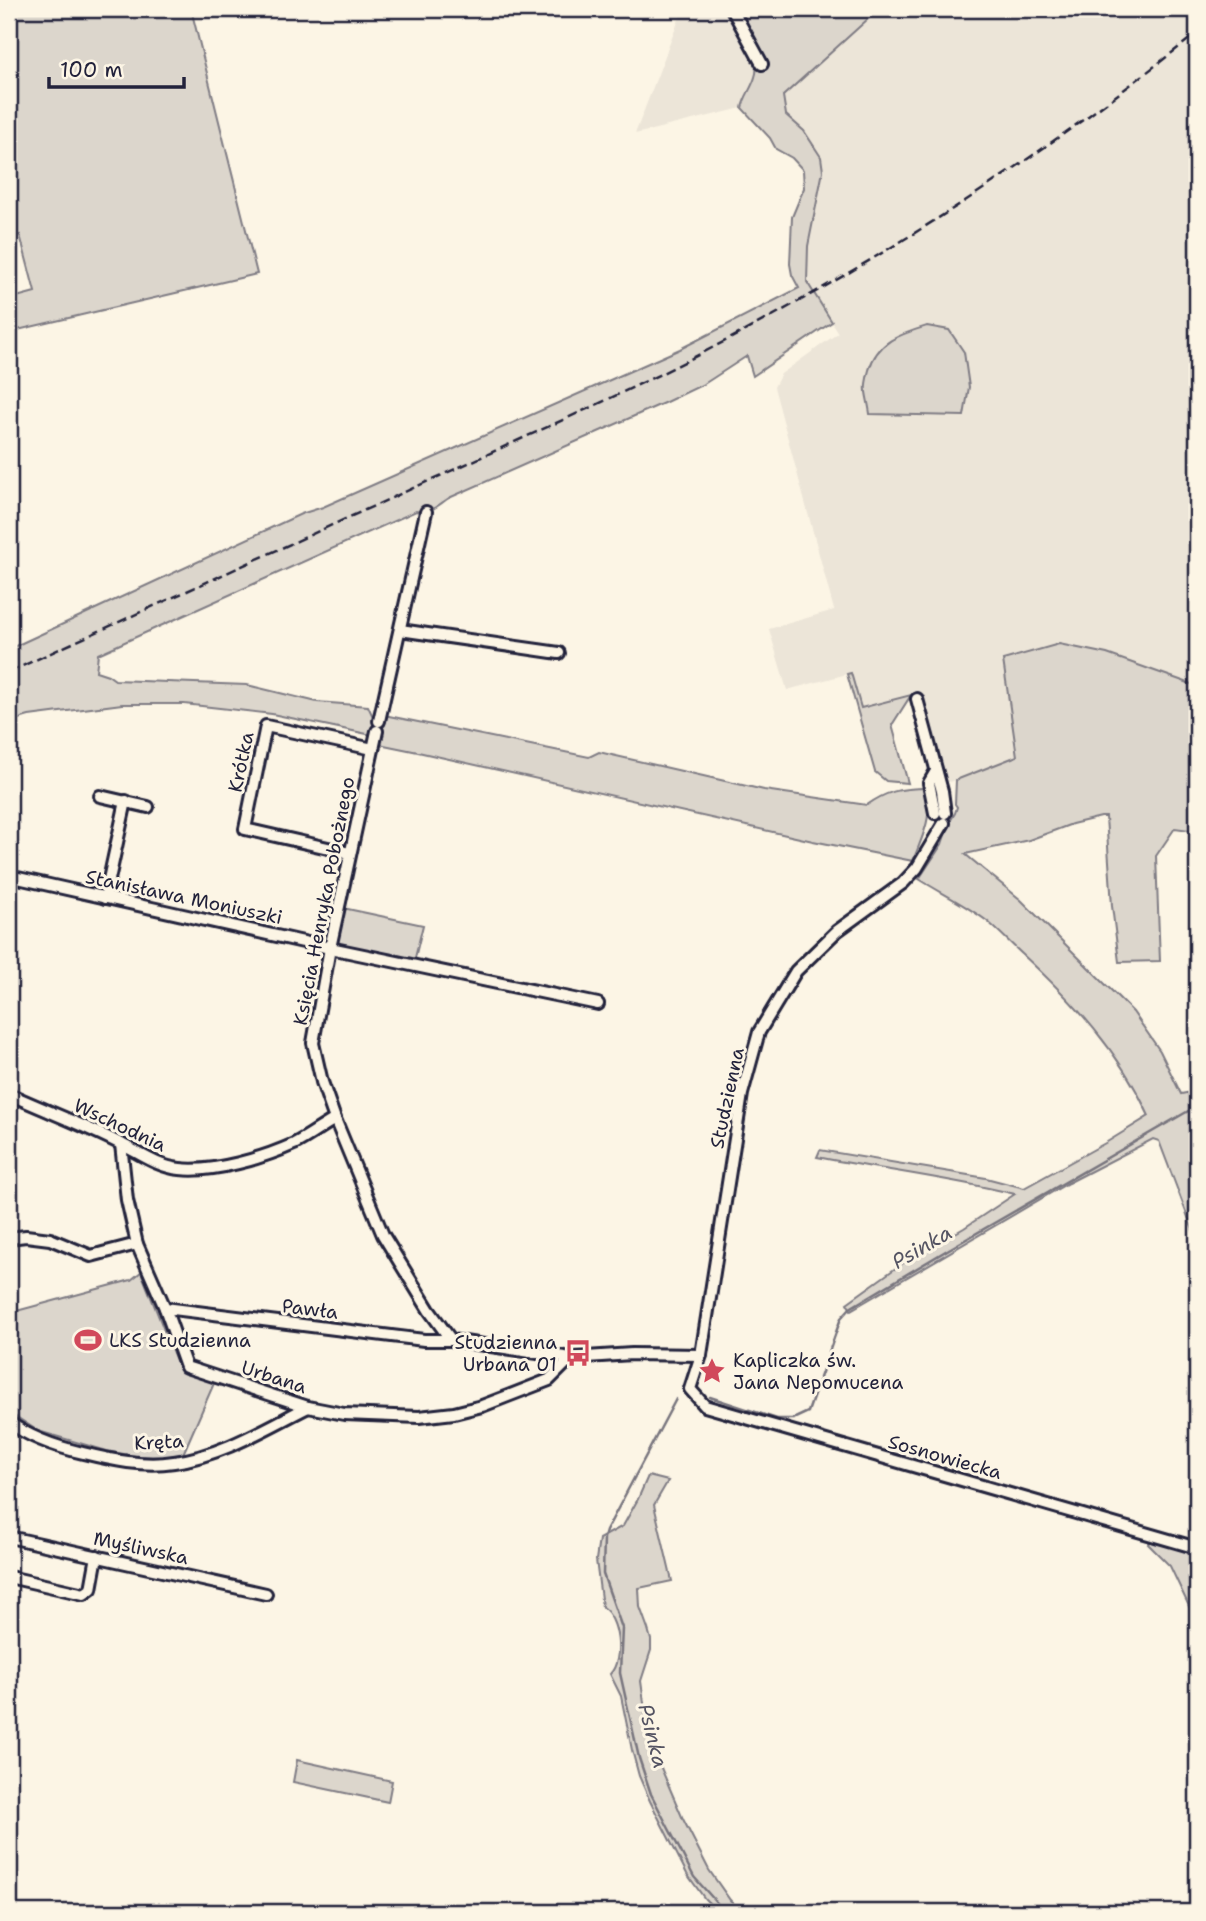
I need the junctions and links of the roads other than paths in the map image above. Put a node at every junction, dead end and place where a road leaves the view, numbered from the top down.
1 (733, 9) edge
2 (762, 64) dead end
3 (426, 512) dead end
4 (400, 629) junction
5 (559, 653) dead end
6 (917, 699) dead end
7 (373, 749) junction
8 (100, 796) dead end
9 (126, 801) junction
10 (148, 807) dead end
11 (350, 853) junction
12 (9, 876) edge
13 (105, 898) junction
14 (330, 947) junction
15 (598, 1004) dead end
16 (9, 1094) edge
17 (335, 1119) junction
18 (121, 1144) junction
19 (9, 1238) edge
20 (137, 1244) junction
21 (165, 1308) junction
22 (451, 1340) junction
23 (701, 1356) junction
24 (571, 1358) junction
25 (690, 1389) joint
26 (308, 1407) junction
27 (9, 1422) edge
28 (9, 1537) edge
29 (1197, 1548) edge
30 (97, 1556) junction
31 (9, 1577) edge
32 (266, 1594) dead end

1 - 2 street
3 - 4 street, Księcia Henryka Pobożnego
4 - 5 street
4 - 7 street, Księcia Henryka Pobożnego
6 - 23 street, Studzienna
7 - 11 street, Księcia Henryka Pobożnego
7 - 11 street, Krótka
8 - 9 street
9 - 10 street
9 - 13 street
11 - 14 street, Księcia Henryka Pobożnego
12 - 13 street, Stanisława Moniuszki
13 - 14 street, Stanisława Moniuszki
14 - 15 street, Stanisława Moniuszki
14 - 17 street, Księcia Henryka Pobożnego
16 - 18 street, Wschodnia
17 - 18 street, Wschodnia
17 - 22 street, Księcia Henryka Pobożnego
18 - 20 street, Urbana
19 - 20 street
20 - 21 street, Urbana
21 - 22 street, Pawła
21 - 26 street, Urbana
22 - 24 street
23 - 24 street
23 - 25 street, Studzienna
24 - 26 street, Urbana
25 - 29 street, Sosnowiecka
26 - 27 street, Kręta
28 - 30 street, Myśliwska
30 - 31 street
30 - 32 street, Myśliwska

